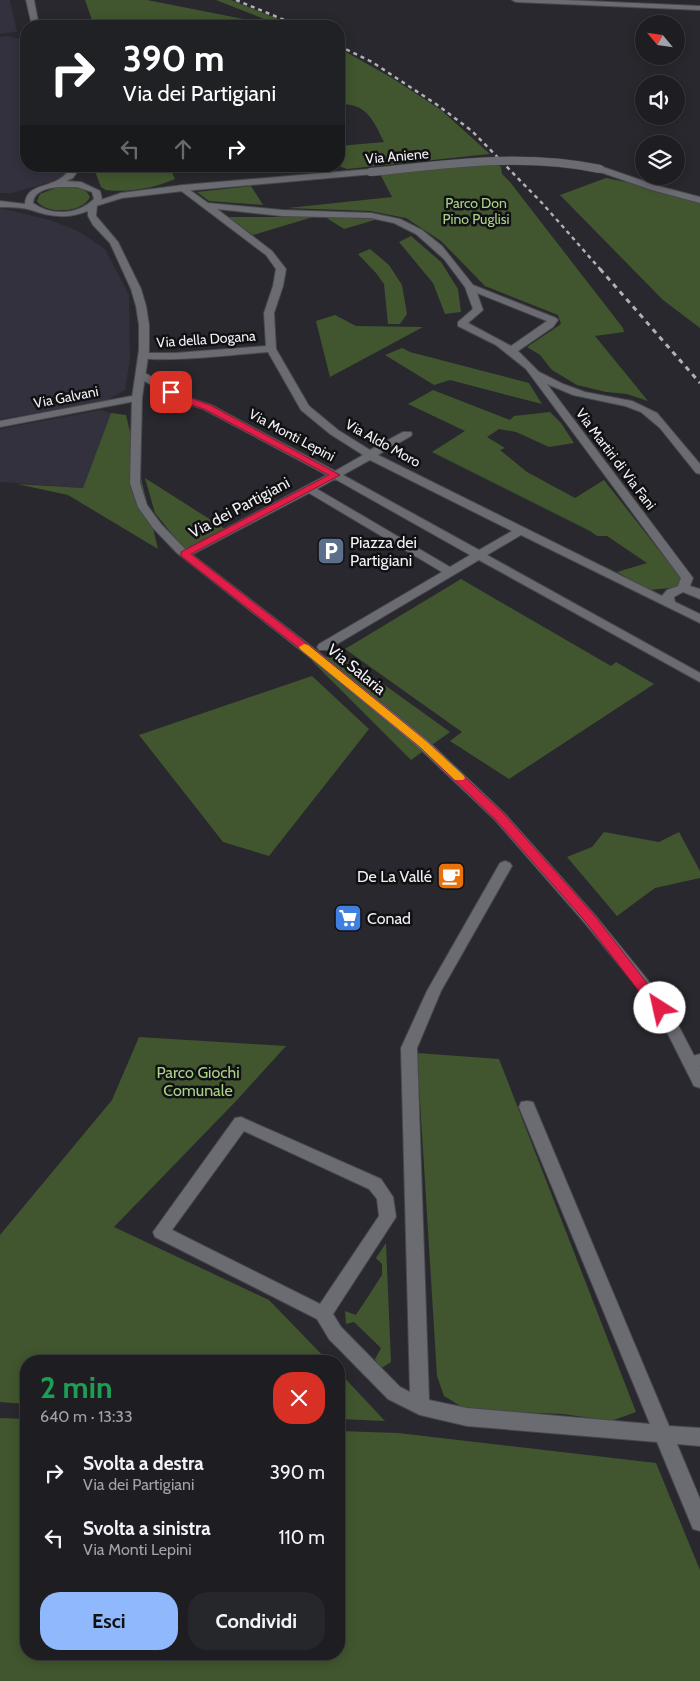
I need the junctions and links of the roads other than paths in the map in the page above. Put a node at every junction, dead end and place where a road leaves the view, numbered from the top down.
1 (30, 0) edge
2 (516, 0) edge
3 (700, 8) edge
4 (35, 20) edge
5 (73, 172) edge
6 (81, 172) edge
7 (49, 186) junction
8 (87, 186) junction
9 (183, 188) junction
10 (96, 191) junction
11 (136, 194) junction
12 (30, 196) junction
13 (0, 197) edge
14 (700, 200) edge
15 (0, 204) edge
16 (94, 204) junction
17 (202, 204) junction
18 (33, 207) junction
19 (215, 213) junction
20 (62, 214) junction
21 (285, 214) junction
22 (96, 223) junction
23 (470, 286) junction
24 (271, 349) junction
25 (513, 350) junction
26 (143, 356) junction
27 (141, 375) junction
28 (537, 376) junction
29 (137, 398) junction
30 (0, 424) edge
31 (407, 434) dead end
32 (370, 455) junction
33 (700, 471) edge
34 (335, 475) junction
35 (309, 488) junction
36 (521, 530) junction
37 (185, 554) junction
38 (478, 556) junction
39 (451, 572) junction
40 (678, 589) junction
41 (641, 591) junction
42 (700, 595) edge
43 (675, 607) junction
44 (700, 609) edge
45 (700, 619) edge
46 (323, 647) dead end
47 (700, 678) edge
48 (505, 866) dead end
49 (695, 1061) edge
50 (700, 1082) edge
51 (527, 1106) dead end
52 (323, 1314) junction
53 (420, 1407) junction
54 (665, 1434) junction
55 (700, 1437) edge
56 (700, 1522) edge

1 - 4 street
2 - 3 street
5 - 7 street
6 - 8 street
7 - 8 street
7 - 12 street
8 - 10 street
9 - 11 street, Via Aniene
9 - 14 street, Via Aniene, bridge
9 - 17 street, Via Aldo Moro
10 - 11 street, Via Aniene
10 - 16 street
11 - 16 street, Via Aniene
12 - 13 street
12 - 18 street
15 - 18 street
16 - 20 street
16 - 22 street
17 - 19 street, Via Aldo Moro
17 - 21 street
18 - 20 street
19 - 21 street
19 - 24 street, Via Aldo Moro
20 - 22 street
21 - 23 street, Via Martiri di Via Fani
22 - 26 street, Via Salaria
23 - 25 street, Via Martiri di Via Fani
23 - 25 street
24 - 26 street, Via della Dogana
24 - 32 street, Via Aldo Moro
25 - 28 street, Via Martiri di Via Fani
26 - 27 street, Via Salaria
27 - 29 street, Via Salaria
27 - 34 street, Via Monti Lepini
28 - 33 street
28 - 40 street, Via Martiri di Via Fani
29 - 30 street, Via Galvani
29 - 37 street, Via Salaria
31 - 32 street
32 - 34 street
32 - 36 street, Via Aldo Moro
34 - 35 street, Via dei Partigiani
34 - 38 street, Via Monti Lepini
35 - 37 street, Via dei Partigiani
35 - 39 street
36 - 38 street
36 - 41 street, Via Aldo Moro
37 - 49 street, Via Salaria
38 - 39 street
38 - 47 street, Via Monti Lepini
39 - 46 street
40 - 41 street
40 - 42 street
40 - 43 street
41 - 43 street, Via Aldo Moro
43 - 44 street
43 - 45 street, Via Aldo Moro
48 - 53 street
49 - 50 street, Via Salaria
51 - 54 street
52 - 52 street
52 - 53 street
53 - 54 street
54 - 55 street
54 - 56 street

